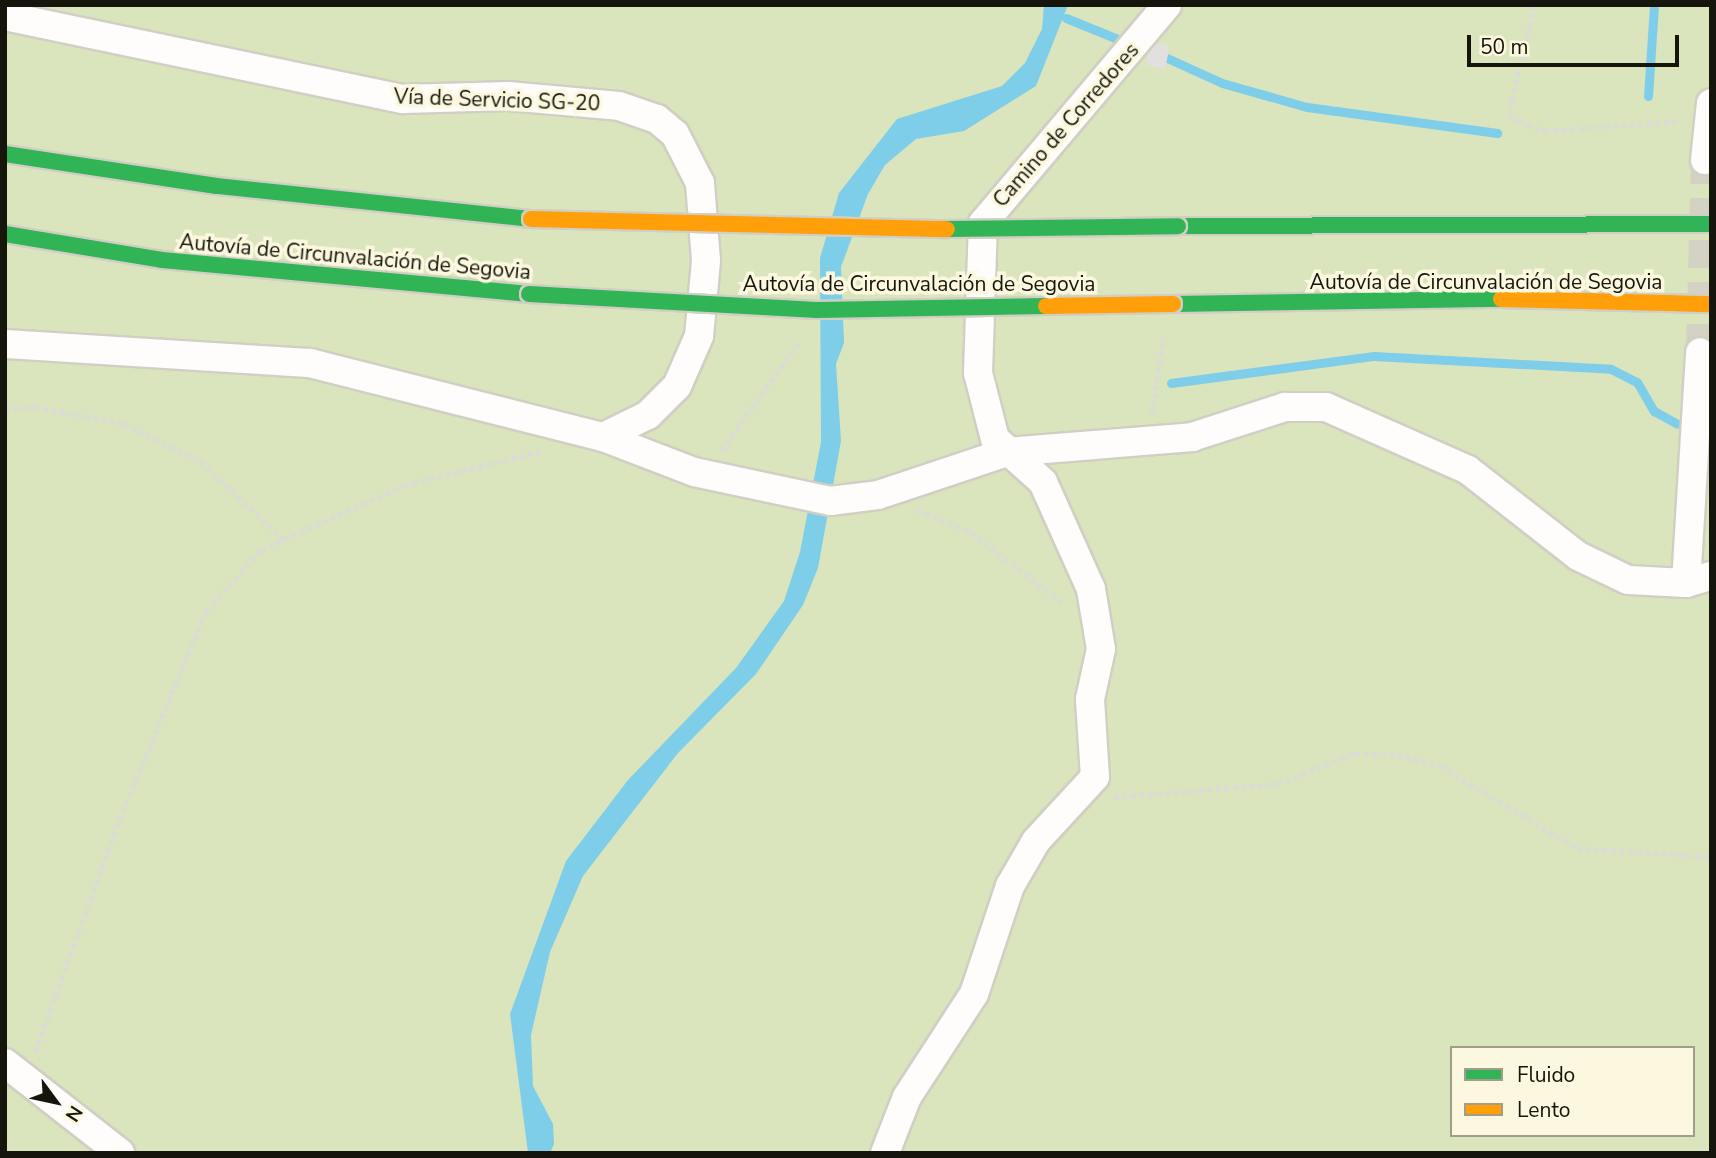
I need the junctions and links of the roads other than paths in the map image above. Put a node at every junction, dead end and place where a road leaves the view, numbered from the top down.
1 (1167, 5) edge
2 (5, 16) edge
3 (1708, 115) edge
4 (5, 154) edge
5 (1705, 160) dead end
6 (1711, 224) edge
7 (5, 234) edge
8 (1711, 304) edge
9 (5, 344) edge
10 (1700, 352) tunnel mouth
11 (603, 437) junction
12 (1007, 452) junction
13 (1699, 579) edge
14 (15, 1071) edge
15 (120, 1153) edge
16 (885, 1153) edge

1 - 12 street, Camino de Corredores
2 - 11 street, Vía de Servicio SG-20
3 - 5 street
4 - 6 highway, bridge
7 - 8 highway, Autovía de Circunvalación de Segovia, bridge
9 - 11 street
10 - 13 street
11 - 12 street
12 - 13 street
12 - 16 street
14 - 15 street

